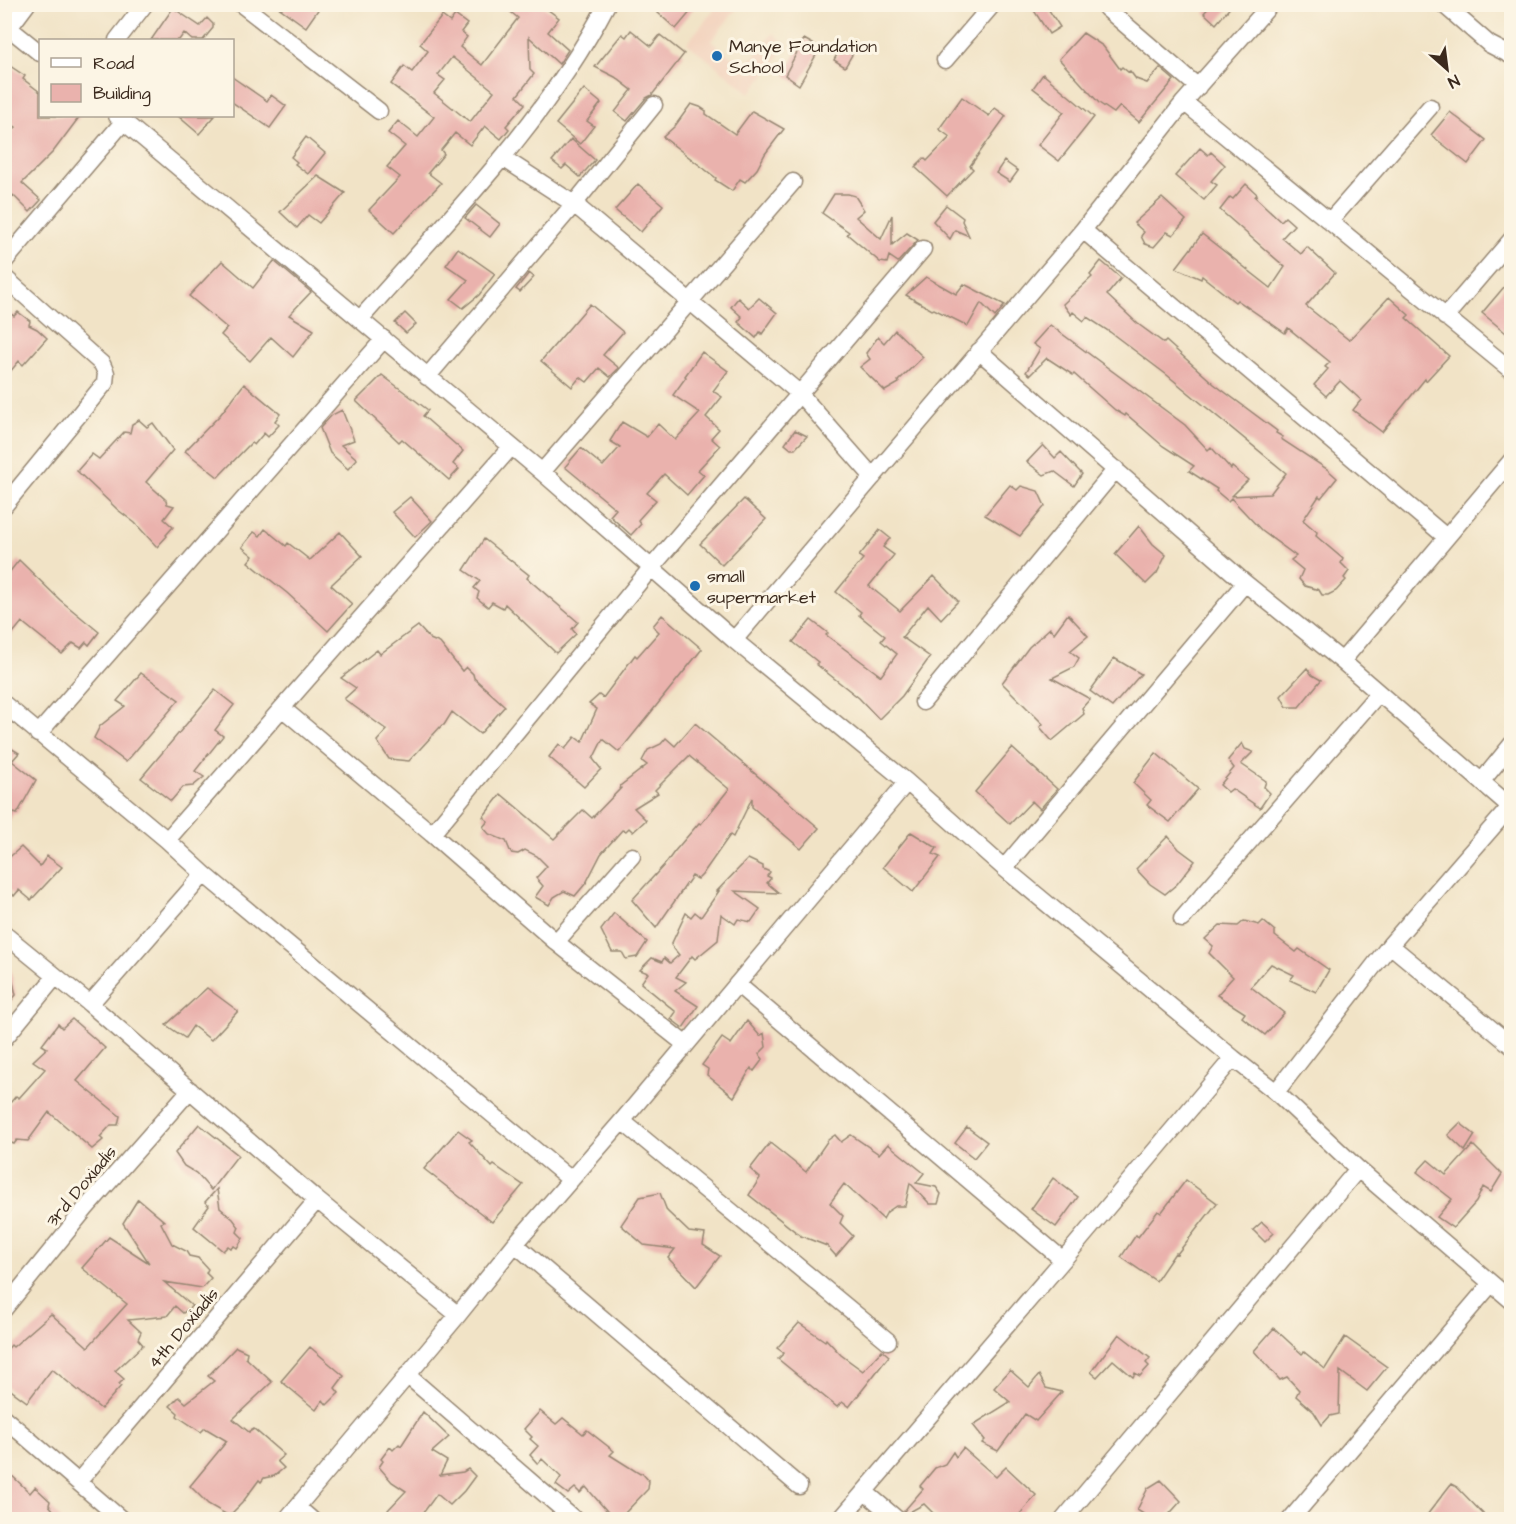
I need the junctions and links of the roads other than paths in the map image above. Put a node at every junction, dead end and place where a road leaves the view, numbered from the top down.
1 (27, 4) edge
2 (145, 4) edge
3 (241, 4) edge
4 (607, 4) edge
5 (993, 4) edge
6 (1271, 4) edge
7 (1443, 4) edge
8 (1106, 8) dead end
9 (7, 26) edge
10 (118, 39) edge
11 (39, 52) edge
12 (1512, 56) edge
13 (945, 60) dead end
14 (1198, 87) junction
15 (1184, 102) junction
16 (654, 105) dead end
17 (1430, 107) dead end
18 (379, 111) dead end
19 (121, 118) edge
20 (502, 158) junction
21 (793, 182) dead end
22 (574, 204) junction
23 (1330, 221) junction
24 (1083, 230) junction
25 (1512, 239) edge
26 (923, 249) dead end
27 (4, 262) edge
28 (4, 278) edge
29 (689, 301) junction
30 (1445, 316) junction
31 (360, 318) junction
32 (384, 339) junction
33 (979, 351) junction
34 (1512, 371) edge
35 (427, 377) junction
36 (799, 393) junction
37 (511, 447) junction
38 (1512, 460) edge
39 (1116, 469) junction
40 (542, 472) junction
41 (873, 477) junction
42 (4, 506) edge
43 (1446, 537) junction
44 (651, 568) junction
45 (1245, 583) junction
46 (734, 640) junction
47 (1342, 661) junction
48 (1378, 694) junction
49 (923, 702) dead end
50 (4, 704) edge
51 (282, 708) junction
52 (38, 734) junction
53 (1512, 744) edge
54 (1482, 781) junction
55 (907, 782) junction
56 (1511, 807) edge
57 (432, 834) junction
58 (167, 840) junction
59 (632, 856) dead end
60 (1004, 868) junction
61 (204, 874) junction
62 (1182, 919) dead end
63 (4, 934) edge
64 (556, 942) junction
65 (1390, 945) junction
66 (55, 977) junction
67 (737, 984) junction
68 (90, 1004) junction
69 (4, 1039) edge
70 (685, 1044) junction
71 (1512, 1046) edge
72 (1233, 1058) junction
73 (190, 1090) junction
74 (1276, 1092) junction
75 (622, 1121) junction
76 (1358, 1169) junction
77 (571, 1179) junction
78 (317, 1200) junction
79 (515, 1244) junction
80 (1063, 1260) junction
81 (1490, 1285) junction
82 (1512, 1301) edge
83 (4, 1309) edge
84 (458, 1315) junction
85 (888, 1341) dead end
86 (407, 1375) junction
87 (4, 1418) edge
88 (78, 1482) junction
89 (799, 1486) dead end
90 (865, 1492) junction
91 (291, 1513) edge
92 (122, 1520) edge
93 (312, 1520) edge
94 (575, 1520) edge
95 (840, 1520) edge
96 (898, 1520) edge
97 (1063, 1520) edge
98 (1290, 1520) edge

1 - 9 street
2 - 10 street
3 - 18 street
4 - 20 street
5 - 13 street
6 - 14 street
7 - 12 street
8 - 14 street
9 - 11 street
14 - 15 street
15 - 23 street
15 - 24 street
16 - 22 street
17 - 23 street
19 - 27 street
19 - 31 street
20 - 22 street
20 - 31 street
21 - 29 street
22 - 29 street
22 - 35 street
23 - 30 street
24 - 33 street
24 - 43 street
25 - 30 street
26 - 36 street
28 - 42 street
29 - 36 street
29 - 40 street
30 - 34 street
31 - 32 street
32 - 35 street
32 - 52 street
33 - 39 street
33 - 41 street
35 - 37 street
36 - 41 street
36 - 44 street
37 - 40 street
37 - 51 street
38 - 43 street
39 - 45 street
39 - 49 street
40 - 44 street
41 - 46 street
43 - 47 street
44 - 46 street
44 - 57 street
45 - 47 street
45 - 60 street
46 - 55 street
47 - 48 street
48 - 54 street
48 - 62 street
50 - 52 street
51 - 57 street
51 - 58 street
52 - 58 street
53 - 54 street
54 - 56 street
55 - 60 street
55 - 67 street
56 - 65 street
57 - 64 street
58 - 61 street
59 - 64 street
60 - 72 street
61 - 68 street
61 - 77 street
63 - 66 street
64 - 70 street
65 - 71 street
65 - 74 street
66 - 68 street
66 - 69 street
67 - 70 street
67 - 80 street
68 - 73 street
70 - 75 street
72 - 74 street
72 - 80 street
73 - 78 street
73 - 83 street, 3rd Doxiadis
74 - 76 street
75 - 77 street
75 - 85 street
76 - 81 street
76 - 97 street
77 - 79 street
78 - 84 street
78 - 88 street, 4th Doxiadis
79 - 84 street
79 - 89 street
80 - 90 street
81 - 82 street
81 - 98 street
84 - 86 street
86 - 91 street
86 - 94 street
87 - 88 street
88 - 92 street
90 - 95 street
90 - 96 street
91 - 93 street

